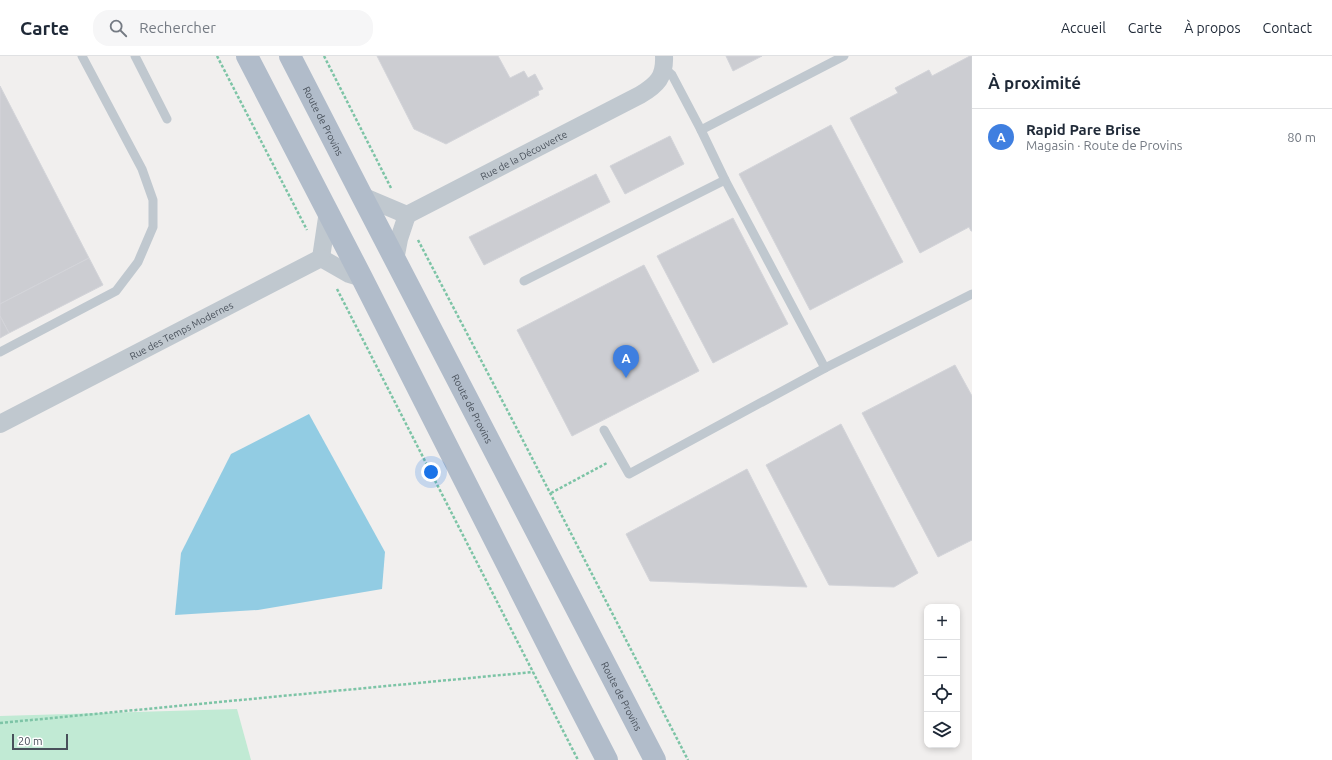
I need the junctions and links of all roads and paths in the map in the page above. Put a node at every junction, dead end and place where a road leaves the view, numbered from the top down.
1 (82, 56) edge
2 (135, 56) edge
3 (217, 56) edge
4 (247, 56) edge
5 (290, 56) edge
6 (324, 56) edge
7 (844, 56) edge
8 (664, 62) edge
9 (167, 119) dead end
10 (702, 130) junction
11 (725, 180) junction
12 (362, 196) junction
13 (328, 211) junction
14 (407, 215) junction
15 (321, 258) junction
16 (395, 260) junction
17 (362, 278) junction
18 (524, 281) dead end
19 (972, 294) edge
20 (0, 352) edge
21 (825, 368) junction
22 (0, 424) edge
23 (604, 430) dead end
24 (619, 457) junction
25 (550, 493) junction
26 (533, 672) junction
27 (0, 723) edge
28 (578, 760) edge
29 (607, 760) edge
30 (655, 760) edge
31 (688, 760) edge

1 - 20 lane
2 - 9 lane
3 - 15 path
4 - 13 main road
5 - 12 main road, Route de Provins
6 - 14 path
7 - 10 lane
8 - 10 lane
8 - 14 street, Rue de la Découverte
10 - 11 lane
11 - 18 lane
11 - 21 lane
12 - 14 street
12 - 16 main road, Route de Provins
13 - 15 street
13 - 17 main road
14 - 16 street
14 - 25 path
15 - 17 street
15 - 22 street, Rue des Temps Modernes
15 - 26 path
16 - 30 main road, Route de Provins
17 - 29 main road
19 - 21 lane
21 - 24 lane
23 - 24 lane
24 - 25 path
25 - 31 path
26 - 27 path
26 - 28 path

